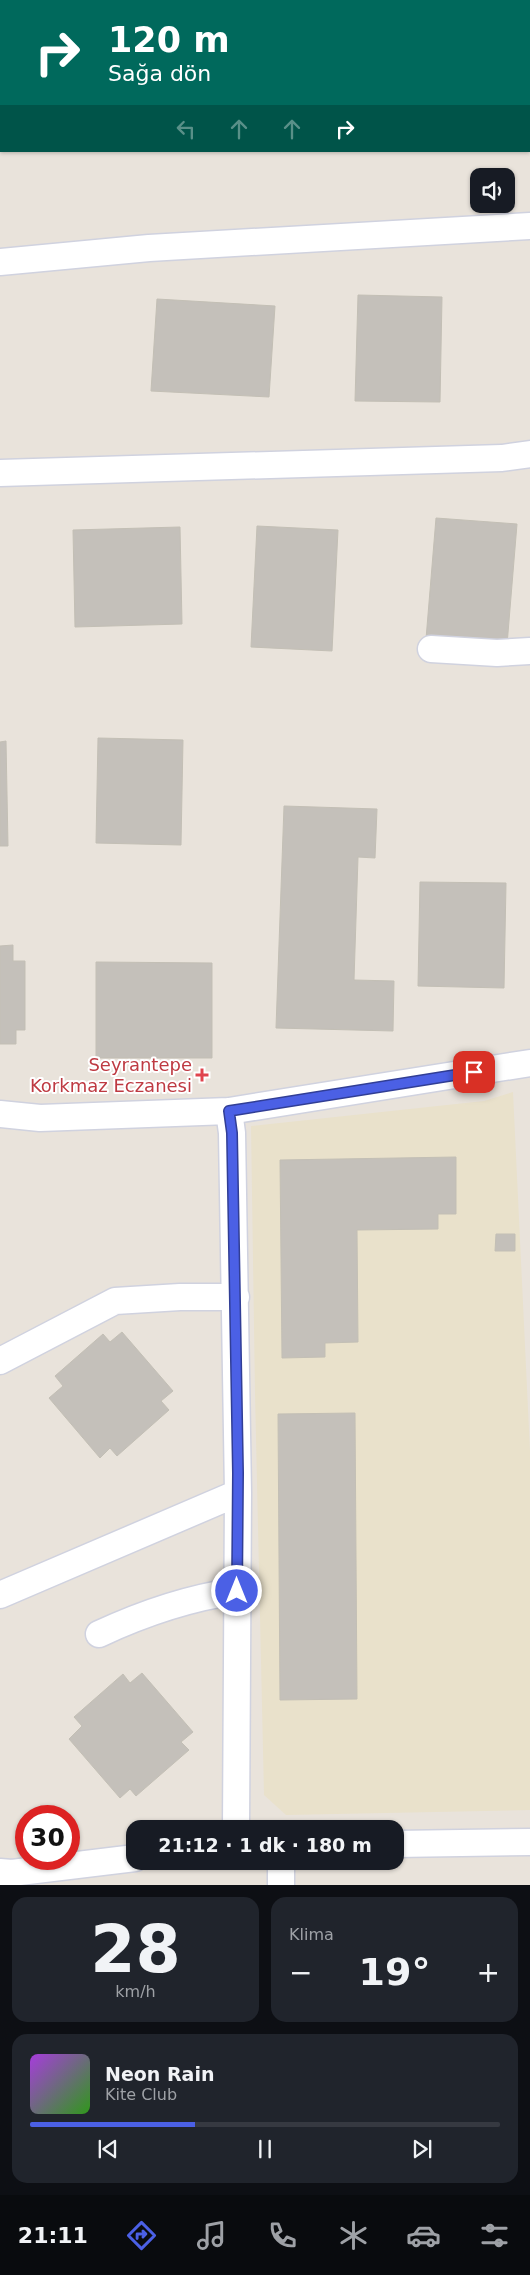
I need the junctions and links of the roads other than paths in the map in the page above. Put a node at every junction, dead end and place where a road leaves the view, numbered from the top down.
1 (530, 226) edge
2 (0, 262) edge
3 (530, 454) edge
4 (0, 473) edge
5 (431, 649) dead end
6 (530, 651) edge
7 (530, 1063) edge
8 (229, 1111) junction
9 (0, 1114) edge
10 (236, 1296) junction
11 (0, 1361) edge
12 (238, 1493) junction
13 (237, 1591) junction
14 (0, 1594) edge
15 (99, 1634) dead end
16 (236, 1820) edge
17 (530, 1842) edge
18 (404, 1844) edge
19 (126, 1859) edge
20 (281, 1870) edge
21 (4, 1876) edge
22 (281, 1885) edge

1 - 2 street
3 - 4 street
5 - 6 street
7 - 8 street
8 - 9 street
8 - 10 street
10 - 11 street
10 - 12 street
12 - 13 street
12 - 14 street
13 - 15 street
13 - 16 street
17 - 18 street
19 - 21 street
20 - 22 street

